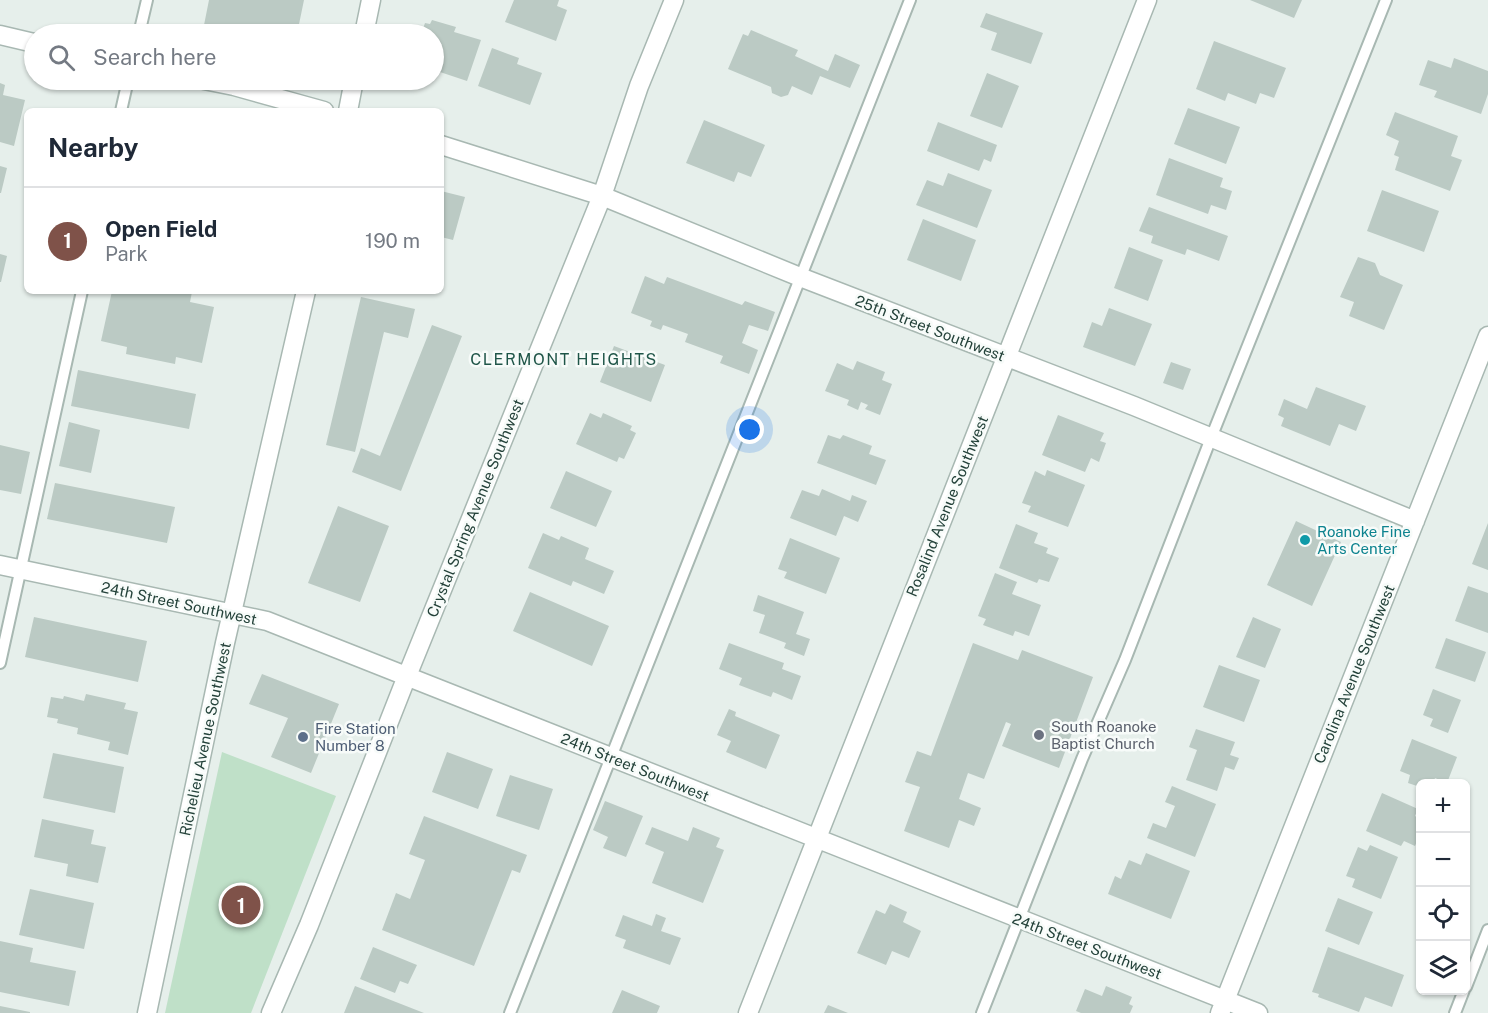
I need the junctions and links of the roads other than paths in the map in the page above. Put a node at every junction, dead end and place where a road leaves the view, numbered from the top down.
1 (147, 0) edge
2 (371, 0) edge
3 (674, 0) edge
4 (910, 0) edge
5 (1147, 0) edge
6 (1386, 0) edge
7 (141, 24) edge
8 (366, 24) edge
9 (0, 35) edge
10 (24, 41) edge
11 (126, 90) edge
12 (248, 90) edge
13 (352, 90) edge
14 (122, 108) edge
15 (313, 108) edge
16 (349, 108) edge
17 (444, 146) edge
18 (602, 196) junction
19 (800, 277) junction
20 (81, 294) edge
21 (305, 294) edge
22 (1488, 336) edge
23 (1006, 358) junction
24 (1211, 438) junction
25 (1415, 521) junction
26 (0, 565) edge
27 (22, 570) junction
28 (231, 614) junction
29 (0, 663) edge
30 (407, 676) junction
31 (611, 757) junction
32 (816, 839) junction
33 (1019, 920) junction
34 (1488, 930) edge
35 (1470, 976) edge
36 (1462, 995) edge
37 (1223, 1006) edge
38 (147, 1013) edge
39 (271, 1013) edge
40 (510, 1013) edge
41 (748, 1013) edge
42 (982, 1013) edge
43 (1258, 1013) edge
44 (1455, 1013) edge

1 - 7 lane
2 - 8 street
3 - 18 street, Crystal Spring Avenue Southwest
4 - 19 lane
5 - 23 street, Rosalind Avenue Southwest
6 - 24 lane
9 - 10 street
11 - 14 lane
12 - 15 street
13 - 16 street
17 - 18 street, 25th Street Southwest
18 - 19 street, 25th Street Southwest
18 - 30 street, Crystal Spring Avenue Southwest
19 - 23 street, 25th Street Southwest
19 - 31 lane
20 - 27 lane
21 - 28 street, Richelieu Avenue Southwest
22 - 25 street, Carolina Avenue Southwest
23 - 24 street, 25th Street Southwest
23 - 32 street, Rosalind Avenue Southwest
24 - 25 street, 25th Street Southwest
24 - 33 lane
25 - 37 street, Carolina Avenue Southwest
26 - 27 street, 24th Street Southwest
27 - 28 street, 24th Street Southwest
27 - 29 lane
28 - 30 street, 24th Street Southwest
28 - 38 street, Richelieu Avenue Southwest
30 - 31 street, 24th Street Southwest
30 - 39 street, Crystal Spring Avenue Southwest
31 - 32 street, 24th Street Southwest
31 - 40 lane
32 - 33 street, 24th Street Southwest
32 - 41 street, Rosalind Avenue Southwest
33 - 37 street, 24th Street Southwest
33 - 42 lane
34 - 35 lane
36 - 44 lane
37 - 43 street, 24th Street Southwest

